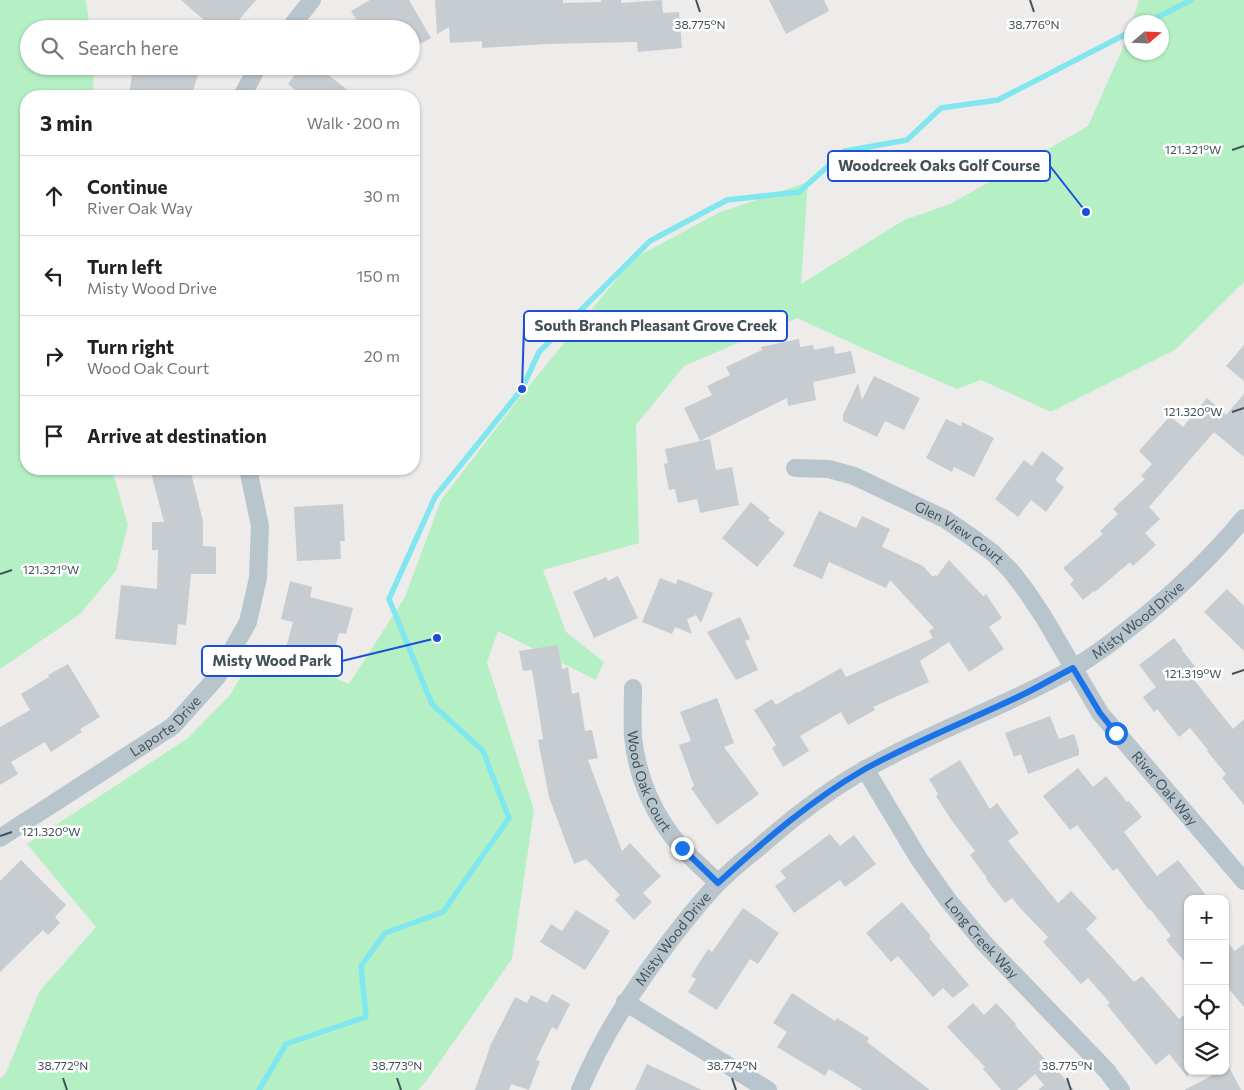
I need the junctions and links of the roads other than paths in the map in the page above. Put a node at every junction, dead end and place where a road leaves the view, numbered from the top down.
1 (312, 0) edge
2 (295, 20) edge
3 (253, 75) edge
4 (245, 90) edge
5 (795, 468) dead end
6 (249, 475) edge
7 (1241, 528) edge
8 (1073, 668) junction
9 (633, 688) dead end
10 (865, 769) junction
11 (0, 838) edge
12 (1244, 881) edge
13 (718, 883) junction
14 (625, 1002) junction
15 (580, 1090) edge
16 (768, 1090) edge
17 (1121, 1090) edge

1 - 2 street
3 - 4 street
5 - 8 street, Glen View Court
6 - 11 street, Laporte Drive
7 - 8 street, Misty Wood Drive
8 - 10 street, Misty Wood Drive
8 - 12 street, River Oak Way
9 - 13 street, Wood Oak Court
10 - 13 street, Misty Wood Drive
10 - 17 street, Long Creek Way
13 - 14 street, Misty Wood Drive
14 - 15 street, Misty Wood Drive
14 - 16 street

